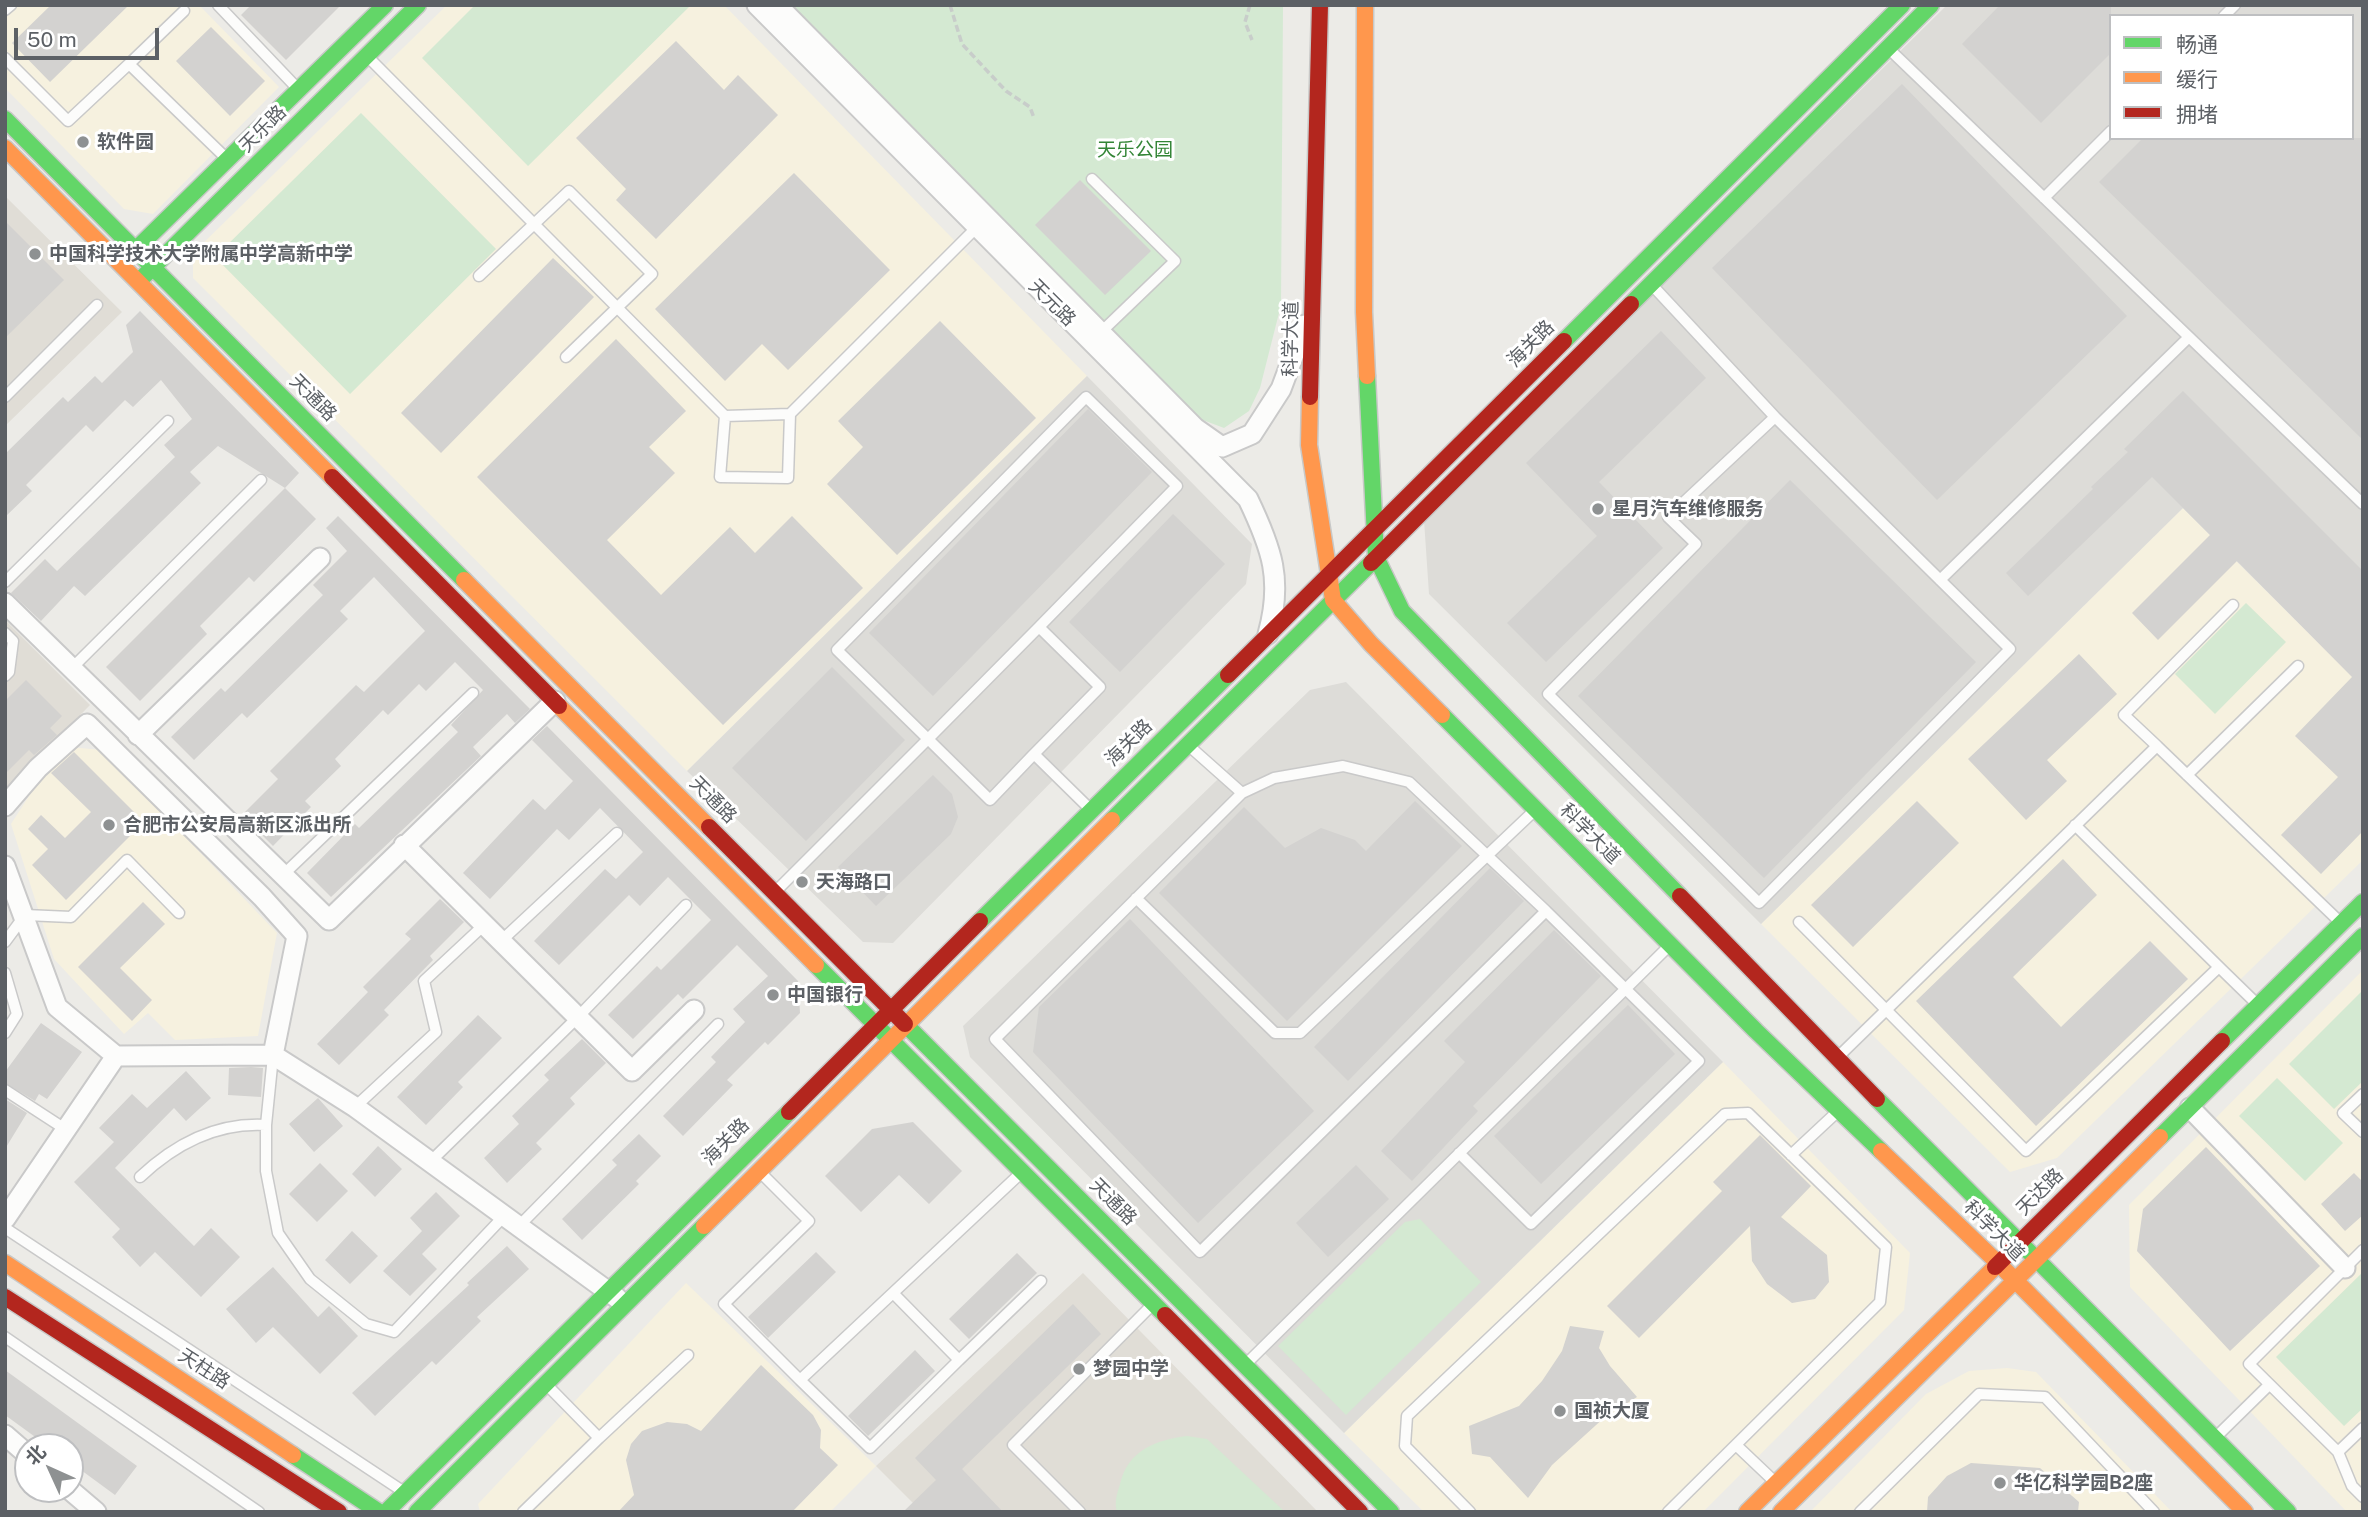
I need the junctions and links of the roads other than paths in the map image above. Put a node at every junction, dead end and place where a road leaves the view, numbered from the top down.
1 (10, 5) edge
2 (218, 5) edge
3 (385, 5) edge
4 (418, 5) edge
5 (757, 5) edge
6 (777, 5) edge
7 (1320, 5) edge
8 (1364, 5) edge
9 (1902, 5) edge
10 (1931, 5) edge
11 (5, 10) edge
12 (184, 11) dead end
13 (1874, 34) junction
14 (1888, 48) junction
15 (367, 56) junction
16 (5, 58) edge
17 (129, 64) junction
18 (299, 89) junction
19 (5, 119) edge
20 (2109, 133) edge
21 (5, 148) edge
22 (228, 159) junction
23 (1092, 178) dead end
24 (2045, 198) junction
25 (534, 223) junction
26 (976, 227) junction
27 (135, 249) junction
28 (121, 264) junction
29 (153, 268) junction
30 (479, 275) dead end
31 (138, 281) junction
32 (1650, 284) junction
33 (1313, 304) junction
34 (97, 305) dead end
35 (617, 307) junction
36 (1096, 337) junction
37 (2189, 337) junction
38 (566, 357) dead end
39 (5, 397) edge
40 (790, 414) junction
41 (725, 416) junction
42 (1775, 417) junction
43 (167, 421) dead end
44 (261, 480) dead end
45 (2363, 504) edge
46 (1376, 528) junction
47 (1376, 557) junction
48 (320, 558) dead end
49 (1330, 573) junction
50 (1940, 580) junction
51 (5, 582) edge
52 (1333, 600) junction
53 (5, 603) edge
54 (2233, 605) dead end
55 (1039, 627) junction
56 (5, 633) edge
57 (1268, 634) junction
58 (2298, 666) dead end
59 (70, 669) junction
60 (5, 676) edge
61 (473, 693) dead end
62 (555, 701) junction
63 (138, 735) junction
64 (928, 740) junction
65 (1188, 745) junction
66 (2157, 746) junction
67 (1034, 754) junction
68 (2187, 775) junction
69 (1242, 793) junction
70 (5, 806) edge
71 (1091, 810) junction
72 (1536, 810) junction
73 (2075, 825) junction
74 (617, 834) dead end
75 (404, 845) junction
76 (1486, 854) junction
77 (5, 866) edge
78 (284, 874) junction
79 (775, 892) junction
80 (1136, 898) junction
81 (2363, 902) edge
82 (686, 905) dead end
83 (1546, 911) junction
84 (179, 913) dead end
85 (25, 915) junction
86 (1799, 922) dead end
87 (2341, 923) junction
88 (484, 925) junction
89 (2363, 936) edge
90 (501, 941) junction
91 (5, 942) edge
92 (1671, 945) junction
93 (2219, 967) junction
94 (5, 973) edge
95 (1627, 989) junction
96 (2258, 1005) junction
97 (891, 1009) junction
98 (1887, 1009) junction
99 (694, 1010) dead end
100 (578, 1017) junction
101 (718, 1024) dead end
102 (876, 1024) junction
103 (907, 1024) junction
104 (5, 1032) edge
105 (891, 1040) junction
106 (273, 1055) junction
107 (116, 1056) junction
108 (1837, 1058) junction
109 (5, 1090) edge
110 (2363, 1094) edge
111 (355, 1107) junction
112 (2190, 1108) junction
113 (1839, 1110) junction
114 (266, 1125) junction
115 (65, 1129) junction
116 (2363, 1132) edge
117 (1459, 1153) junction
118 (1791, 1155) junction
119 (430, 1161) junction
120 (759, 1171) junction
121 (1022, 1172) junction
122 (140, 1177) dead end
123 (5, 1219) edge
124 (512, 1221) junction
125 (5, 1228) edge
126 (2019, 1242) junction
127 (2363, 1250) edge
128 (2035, 1261) junction
129 (5, 1263) edge
130 (1998, 1263) junction
131 (2345, 1268) junction
132 (1041, 1281) dead end
133 (2015, 1281) junction
134 (607, 1290) junction
135 (893, 1293) junction
136 (5, 1297) edge
137 (1153, 1303) junction
138 (626, 1304) junction
139 (5, 1337) edge
140 (688, 1355) dead end
141 (959, 1360) junction
142 (1245, 1364) junction
143 (800, 1380) junction
144 (1230, 1381) junction
145 (546, 1383) junction
146 (2269, 1385) junction
147 (2363, 1428) edge
148 (599, 1438) junction
149 (2214, 1439) junction
150 (1736, 1446) junction
151 (2338, 1452) junction
152 (1776, 1483) junction
153 (405, 1492) junction
154 (2363, 1497) edge
155 (1787, 1506) edge
156 (423, 1510) edge
157 (260, 1512) edge
158 (339, 1512) edge
159 (379, 1512) edge
160 (386, 1512) edge
161 (523, 1512) edge
162 (1080, 1512) edge
163 (1360, 1512) edge
164 (1391, 1512) edge
165 (1470, 1512) edge
166 (1668, 1512) edge
167 (1747, 1512) edge
168 (1860, 1512) edge
169 (2154, 1512) edge
170 (2245, 1512) edge
171 (2288, 1512) edge

1 - 11 lane
2 - 18 lane
3 - 18 main road, 天乐路
4 - 15 main road, 天乐路
5 - 26 street, 天元路
6 - 36 street, 天元路
7 - 33 main road, 科学大道
8 - 46 main road, 科学大道
9 - 13 main road, 海关路
10 - 14 main road
12 - 17 lane
13 - 14 lane
13 - 46 main road, 海关路
14 - 24 lane
14 - 32 main road
15 - 25 lane
15 - 29 main road, 天乐路
16 - 17 lane
17 - 22 lane
18 - 22 main road, 天乐路
19 - 27 main road, 天通路
20 - 24 lane
21 - 28 main road
22 - 27 main road, 天乐路
23 - 36 lane
24 - 37 lane
25 - 30 lane
25 - 35 lane
25 - 35 lane
26 - 36 street, 天元路
26 - 40 lane
27 - 28 main road, 天乐路
27 - 29 main road, 天通路
28 - 31 main road
29 - 31 main road, 天乐路
29 - 79 main road, 天通路
31 - 62 main road
32 - 42 lane
32 - 47 main road
33 - 36 street, 天元路
33 - 49 main road, 科学大道
34 - 39 lane
35 - 38 lane
35 - 41 lane
36 - 57 street, 天元路
37 - 45 lane
37 - 50 lane
40 - 41 lane
40 - 41 lane
42 - 50 lane
42 - 50 lane
43 - 51 lane
44 - 59 lane
46 - 47 main road, 科学大道
46 - 49 main road, 海关路
47 - 52 main road
47 - 108 main road, 科学大道
48 - 63 street
49 - 52 main road, 科学大道
49 - 57 main road, 海关路
52 - 65 main road
52 - 72 main road, 科学大道
53 - 59 street
54 - 66 lane
55 - 64 lane
55 - 64 lane
55 - 67 lane
56 - 60 lane
57 - 71 main road, 海关路
58 - 68 lane
59 - 63 street
61 - 78 lane
62 - 75 street
62 - 102 main road
63 - 78 street
64 - 67 lane
64 - 79 lane
65 - 69 lane
65 - 103 main road
66 - 68 lane
66 - 73 lane
67 - 71 lane
68 - 87 lane
69 - 76 lane
69 - 80 lane
70 - 106 street
71 - 97 main road, 海关路
72 - 76 lane
72 - 92 main road, 科学大道
73 - 93 lane
73 - 98 lane
74 - 90 lane
75 - 78 street
75 - 88 street
76 - 80 lane
76 - 83 lane
77 - 85 street
79 - 97 main road, 天通路
80 - 83 lane
81 - 87 main road, 天达路
82 - 100 lane
83 - 95 lane
84 - 85 lane
85 - 91 lane
85 - 107 street
86 - 98 lane
87 - 96 main road, 天达路
88 - 90 street
88 - 111 lane
89 - 112 main road
90 - 100 street
92 - 95 lane
92 - 113 main road, 科学大道
93 - 96 lane
93 - 98 lane
94 - 104 lane
95 - 117 lane
95 - 117 lane
96 - 126 main road, 天达路
97 - 102 main road, 海关路
97 - 103 main road, 天通路
98 - 108 lane
99 - 100 street
100 - 119 lane
101 - 124 lane
102 - 105 main road
102 - 134 main road, 海关路
103 - 105 main road
103 - 142 main road, 天通路
105 - 120 main road
105 - 121 main road
106 - 107 street
106 - 111 street
106 - 114 lane
107 - 115 street
108 - 126 main road, 科学大道
109 - 115 lane
110 - 116 lane
111 - 119 street
112 - 128 main road
112 - 131 street
113 - 118 lane
113 - 130 main road, 科学大道
114 - 122 lane
114 - 124 lane
115 - 123 street
117 - 142 lane
118 - 150 lane
118 - 165 lane
119 - 124 street
120 - 138 main road
120 - 143 lane
121 - 135 lane
121 - 137 main road
124 - 134 street
125 - 153 lane
126 - 128 main road, 科学大道
126 - 130 main road, 天达路
127 - 131 lane
128 - 133 main road
128 - 149 main road, 科学大道
129 - 159 main road, 天柱路
130 - 133 main road, 科学大道
130 - 152 main road, 天达路
131 - 146 lane
132 - 141 lane
133 - 155 main road
133 - 170 main road, 科学大道
134 - 138 street
134 - 153 main road, 海关路
135 - 141 lane
135 - 143 lane
136 - 158 main road
137 - 144 main road
137 - 162 lane
138 - 145 main road
139 - 157 lane
140 - 148 lane
141 - 143 lane
142 - 144 lane
142 - 164 main road, 天通路
144 - 163 main road
145 - 148 lane
145 - 156 main road
146 - 149 lane
146 - 151 lane
147 - 151 lane
148 - 161 lane
149 - 171 main road, 科学大道
150 - 152 lane
150 - 166 lane
151 - 154 lane
152 - 155 lane
152 - 167 main road, 天达路
153 - 156 lane
153 - 160 main road, 海关路
168 - 169 lane

